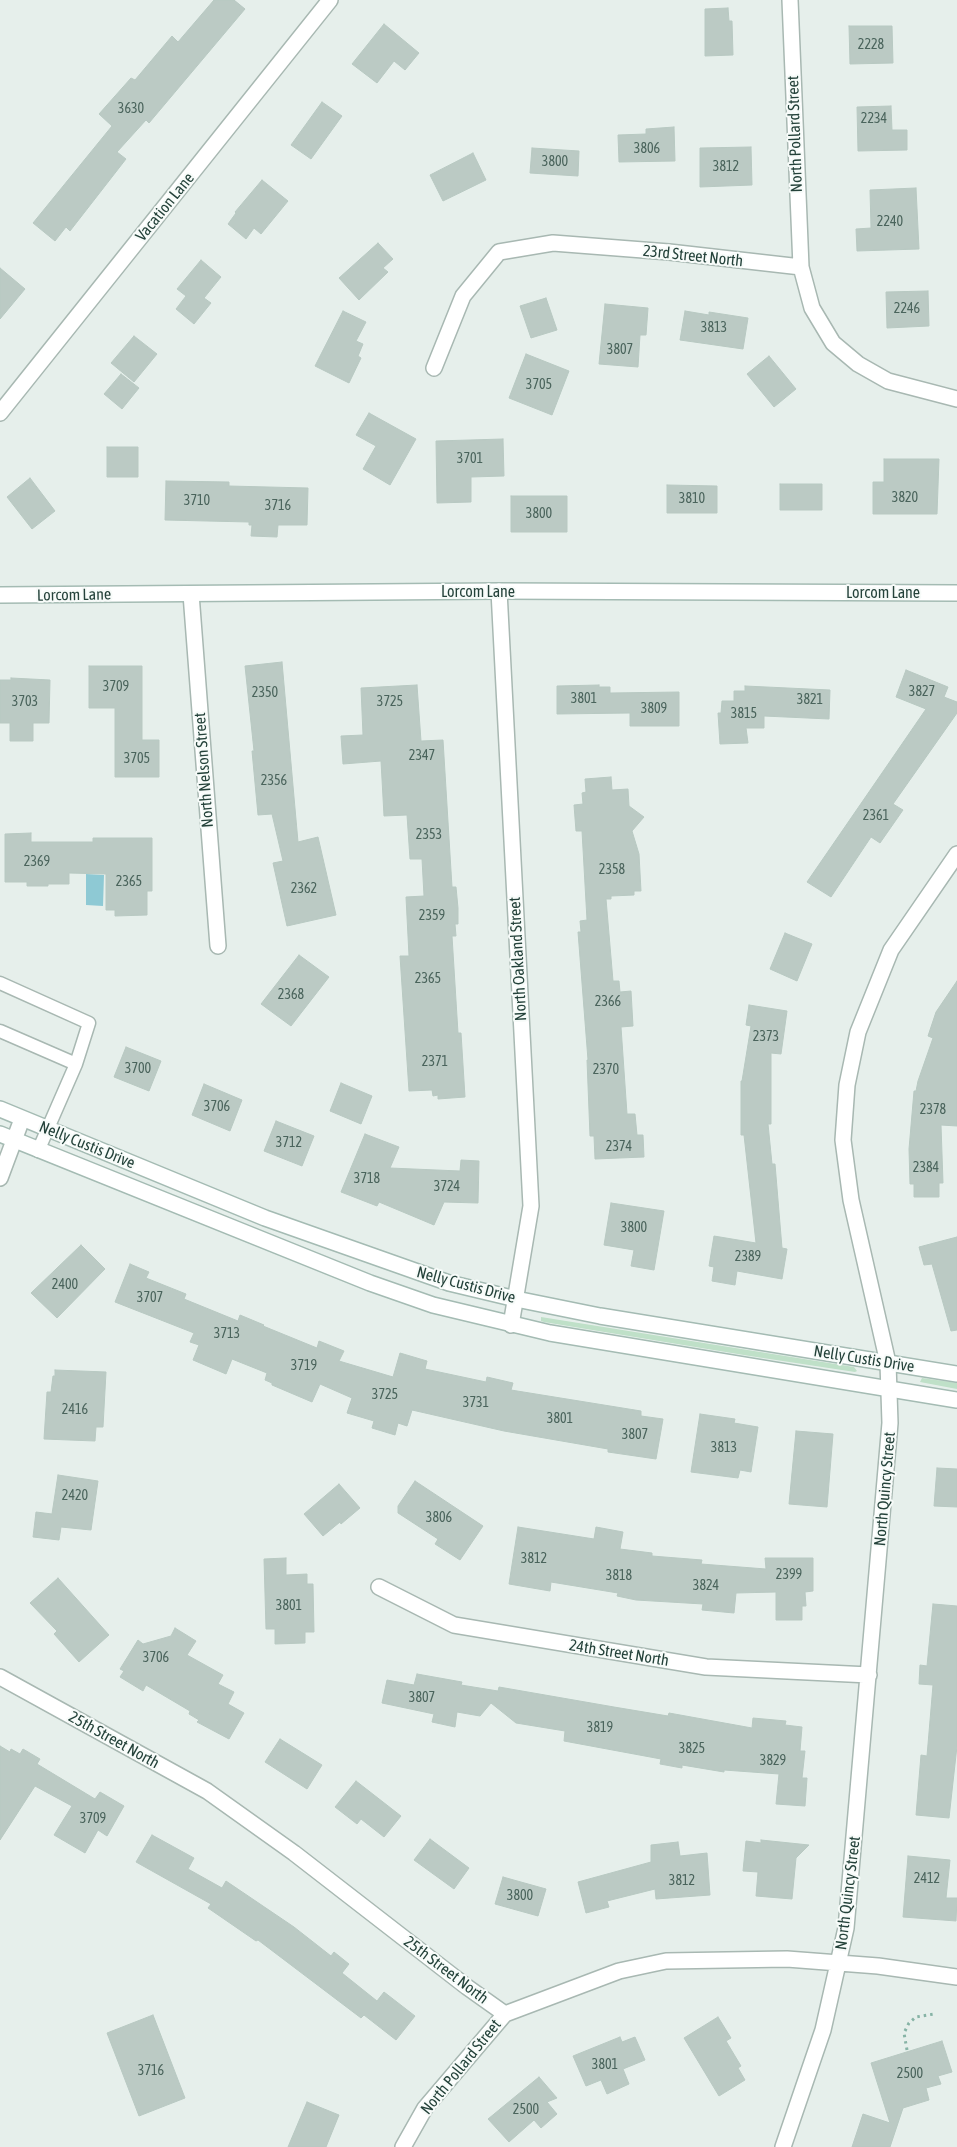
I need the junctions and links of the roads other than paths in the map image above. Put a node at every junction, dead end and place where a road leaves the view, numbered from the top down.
1 (330, 0) edge
2 (790, 0) edge
3 (800, 267) junction
4 (434, 368) dead end
5 (957, 399) edge
6 (0, 414) edge
7 (499, 591) junction
8 (957, 593) edge
9 (191, 594) junction
10 (0, 595) edge
11 (957, 854) edge
12 (218, 946) dead end
13 (0, 983) edge
14 (0, 1031) edge
15 (76, 1064) junction
16 (0, 1109) edge
17 (22, 1118) junction
18 (48, 1130) junction
19 (7, 1138) edge
20 (38, 1151) junction
21 (0, 1178) edge
22 (516, 1300) junction
23 (511, 1325) junction
24 (888, 1363) junction
25 (957, 1374) edge
26 (889, 1389) junction
27 (957, 1400) edge
28 (380, 1587) dead end
29 (869, 1675) junction
30 (0, 1677) edge
31 (840, 1962) junction
32 (957, 1977) edge
33 (505, 2014) junction
34 (403, 2147) edge
35 (783, 2147) edge

1 - 6 street, Vacation Lane
2 - 3 street, North Pollard Street
3 - 4 street, 23rd Street North
3 - 5 street
7 - 8 street, Lorcom Lane
7 - 9 street, Lorcom Lane
7 - 22 street, North Oakland Street
9 - 10 street, Lorcom Lane
9 - 12 street, North Nelson Street
11 - 24 street, North Quincy Street
13 - 15 lane
14 - 15 lane
15 - 18 lane
16 - 17 street, Nelly Custis Drive
17 - 18 street, Nelly Custis Drive
17 - 19 street
18 - 20 lane
18 - 22 street, Nelly Custis Drive
19 - 20 street, Nelly Custis Drive
19 - 21 street
20 - 23 street, Nelly Custis Drive
22 - 23 street, North Oakland Street
22 - 24 street, Nelly Custis Drive
23 - 26 street, Nelly Custis Drive
24 - 25 street, Nelly Custis Drive
24 - 26 street, North Quincy Street
26 - 27 street, Nelly Custis Drive
26 - 29 street, North Quincy Street
28 - 29 street, 24th Street North
29 - 31 street, North Quincy Street
30 - 33 street, 25th Street North
31 - 32 street, 25th Street North
31 - 33 street, 25th Street North
31 - 35 street, North Quincy Street
33 - 34 street, North Pollard Street

